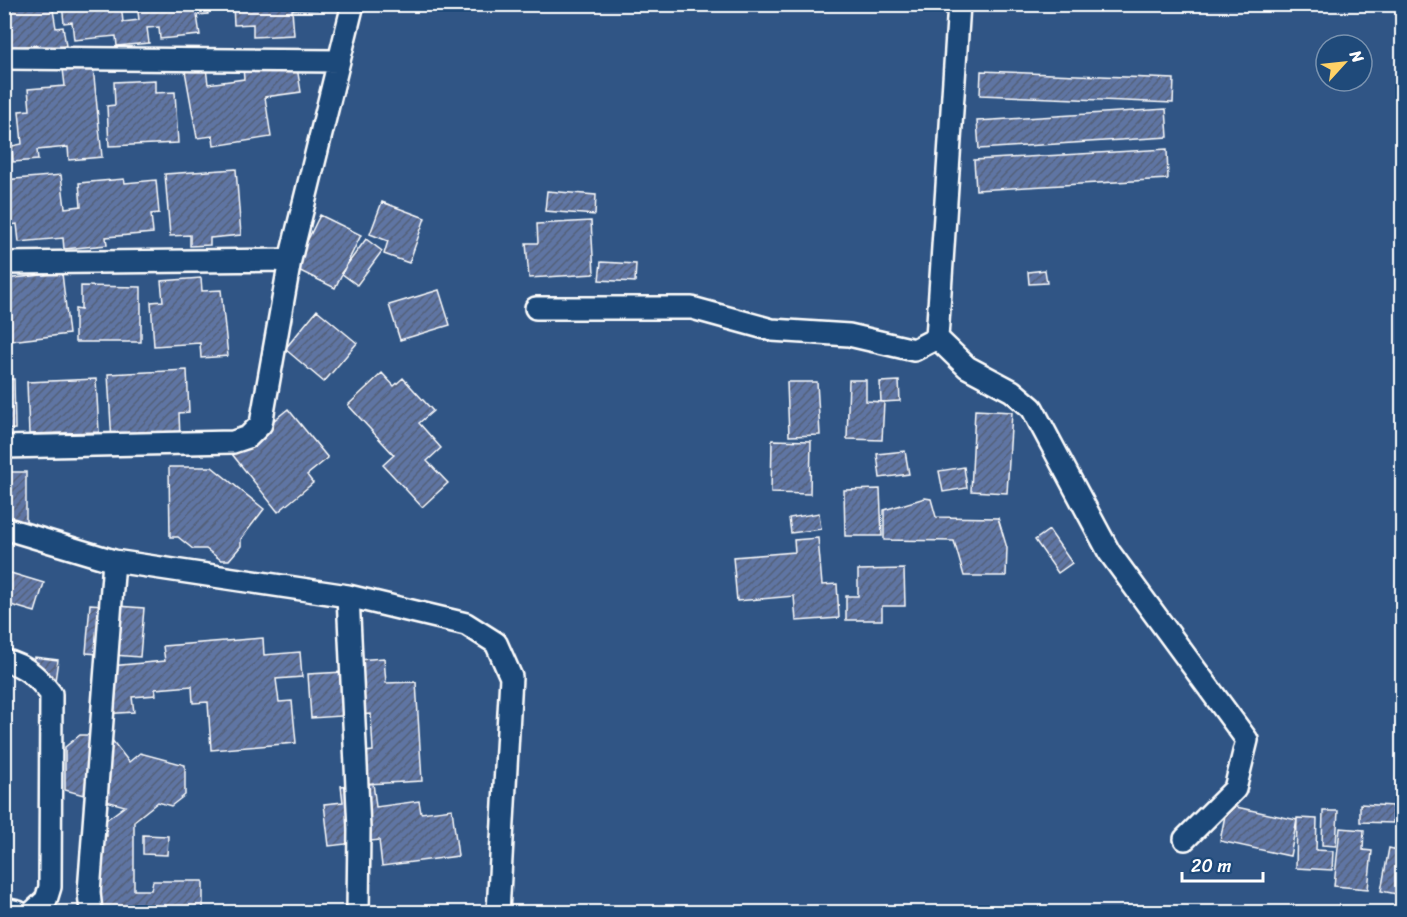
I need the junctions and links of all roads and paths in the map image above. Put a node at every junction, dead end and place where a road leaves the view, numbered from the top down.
1 (354, 4) edge
2 (958, 4) edge
3 (4, 58) edge
4 (339, 62) junction
5 (290, 260) junction
6 (4, 263) edge
7 (536, 308) dead end
8 (937, 338) junction
9 (4, 447) edge
10 (4, 528) edge
11 (114, 561) junction
12 (348, 596) junction
13 (4, 660) edge
14 (1185, 839) dead end
15 (4, 909) edge
16 (18, 912) edge
17 (33, 912) edge
18 (91, 912) edge
19 (358, 912) edge
20 (498, 912) edge

1 - 4 street
2 - 8 street
3 - 4 street
4 - 5 street
5 - 6 street
5 - 9 street
7 - 8 street
8 - 14 street
10 - 11 street
11 - 12 street
11 - 18 street
12 - 19 street
12 - 20 street
13 - 17 street
15 - 16 street

